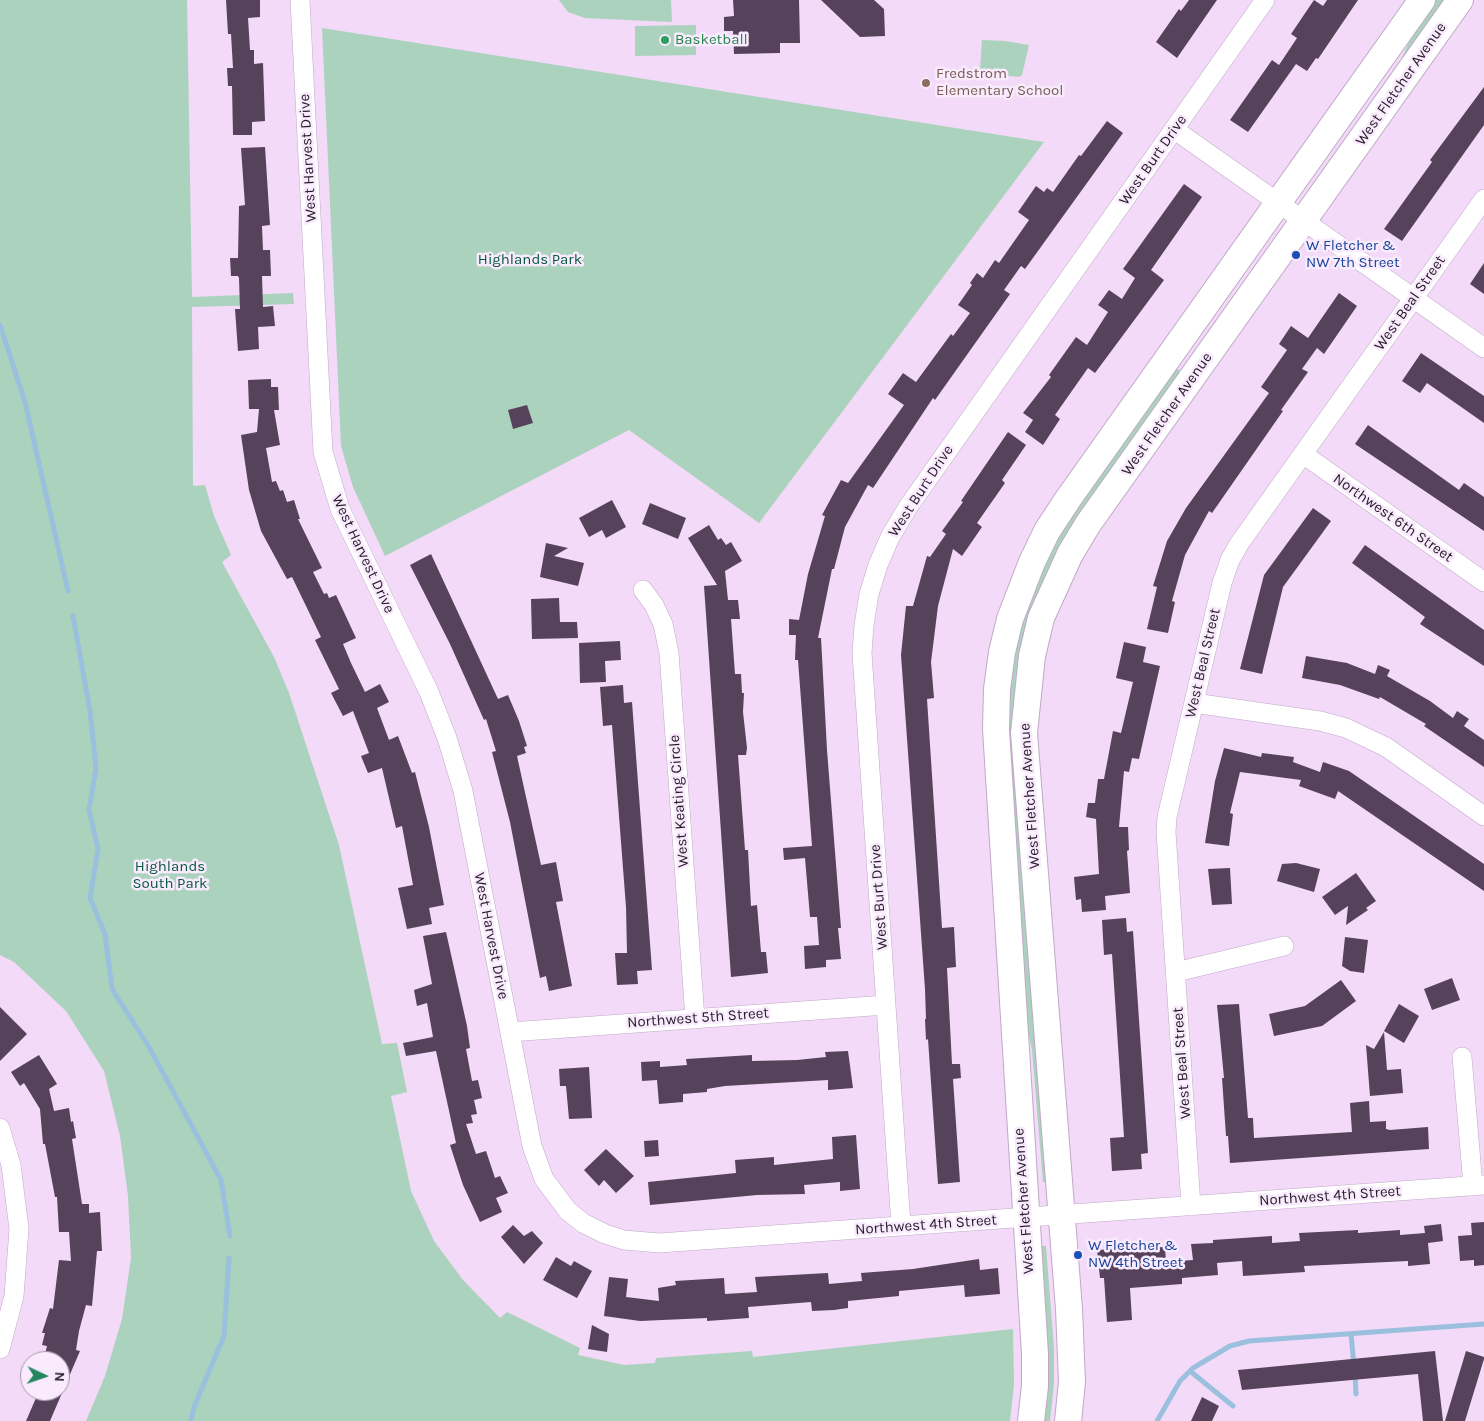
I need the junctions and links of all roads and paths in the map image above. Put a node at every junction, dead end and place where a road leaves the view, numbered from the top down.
1 (300, 0) edge
2 (1265, 0) edge
3 (1422, 0) edge
4 (1460, 0) edge
5 (1174, 130) junction
6 (1484, 198) edge
7 (1278, 204) junction
8 (1304, 222) junction
9 (1414, 298) junction
10 (1484, 348) edge
11 (1303, 454) junction
12 (1484, 582) edge
13 (643, 590) dead end
14 (1194, 703) junction
15 (1484, 816) edge
16 (1284, 946) dead end
17 (1176, 972) junction
18 (886, 1005) junction
19 (695, 1019) junction
20 (510, 1032) junction
21 (1462, 1057) dead end
22 (0, 1128) edge
23 (1479, 1185) edge
24 (1191, 1206) junction
25 (1062, 1215) junction
26 (1025, 1218) junction
27 (901, 1226) junction
28 (0, 1349) edge
29 (1031, 1421) edge
30 (1068, 1421) edge

1 - 20 street, West Harvest Drive
2 - 5 street, West Burt Drive
3 - 7 main road, West Fletcher Avenue
4 - 8 main road, West Fletcher Avenue
5 - 7 street
5 - 18 street, West Burt Drive
6 - 9 street, West Beal Street
7 - 8 street
7 - 26 main road, West Fletcher Avenue
8 - 9 street
8 - 25 main road, West Fletcher Avenue
9 - 10 street
9 - 11 street, West Beal Street
11 - 12 street, Northwest 6th Street
11 - 14 street, West Beal Street
13 - 19 street, West Keating Circle
14 - 15 street
14 - 17 street, West Beal Street
16 - 17 street
17 - 24 street, West Beal Street
18 - 19 street, Northwest 5th Street
18 - 27 street, West Burt Drive
19 - 20 street, Northwest 5th Street
20 - 27 street, Northwest 4th Street
21 - 23 street
22 - 28 street
23 - 24 street, Northwest 4th Street
24 - 25 street, Northwest 4th Street
25 - 26 street, Northwest 4th Street
25 - 30 main road, West Fletcher Avenue
26 - 27 street, Northwest 4th Street
26 - 29 main road, West Fletcher Avenue

